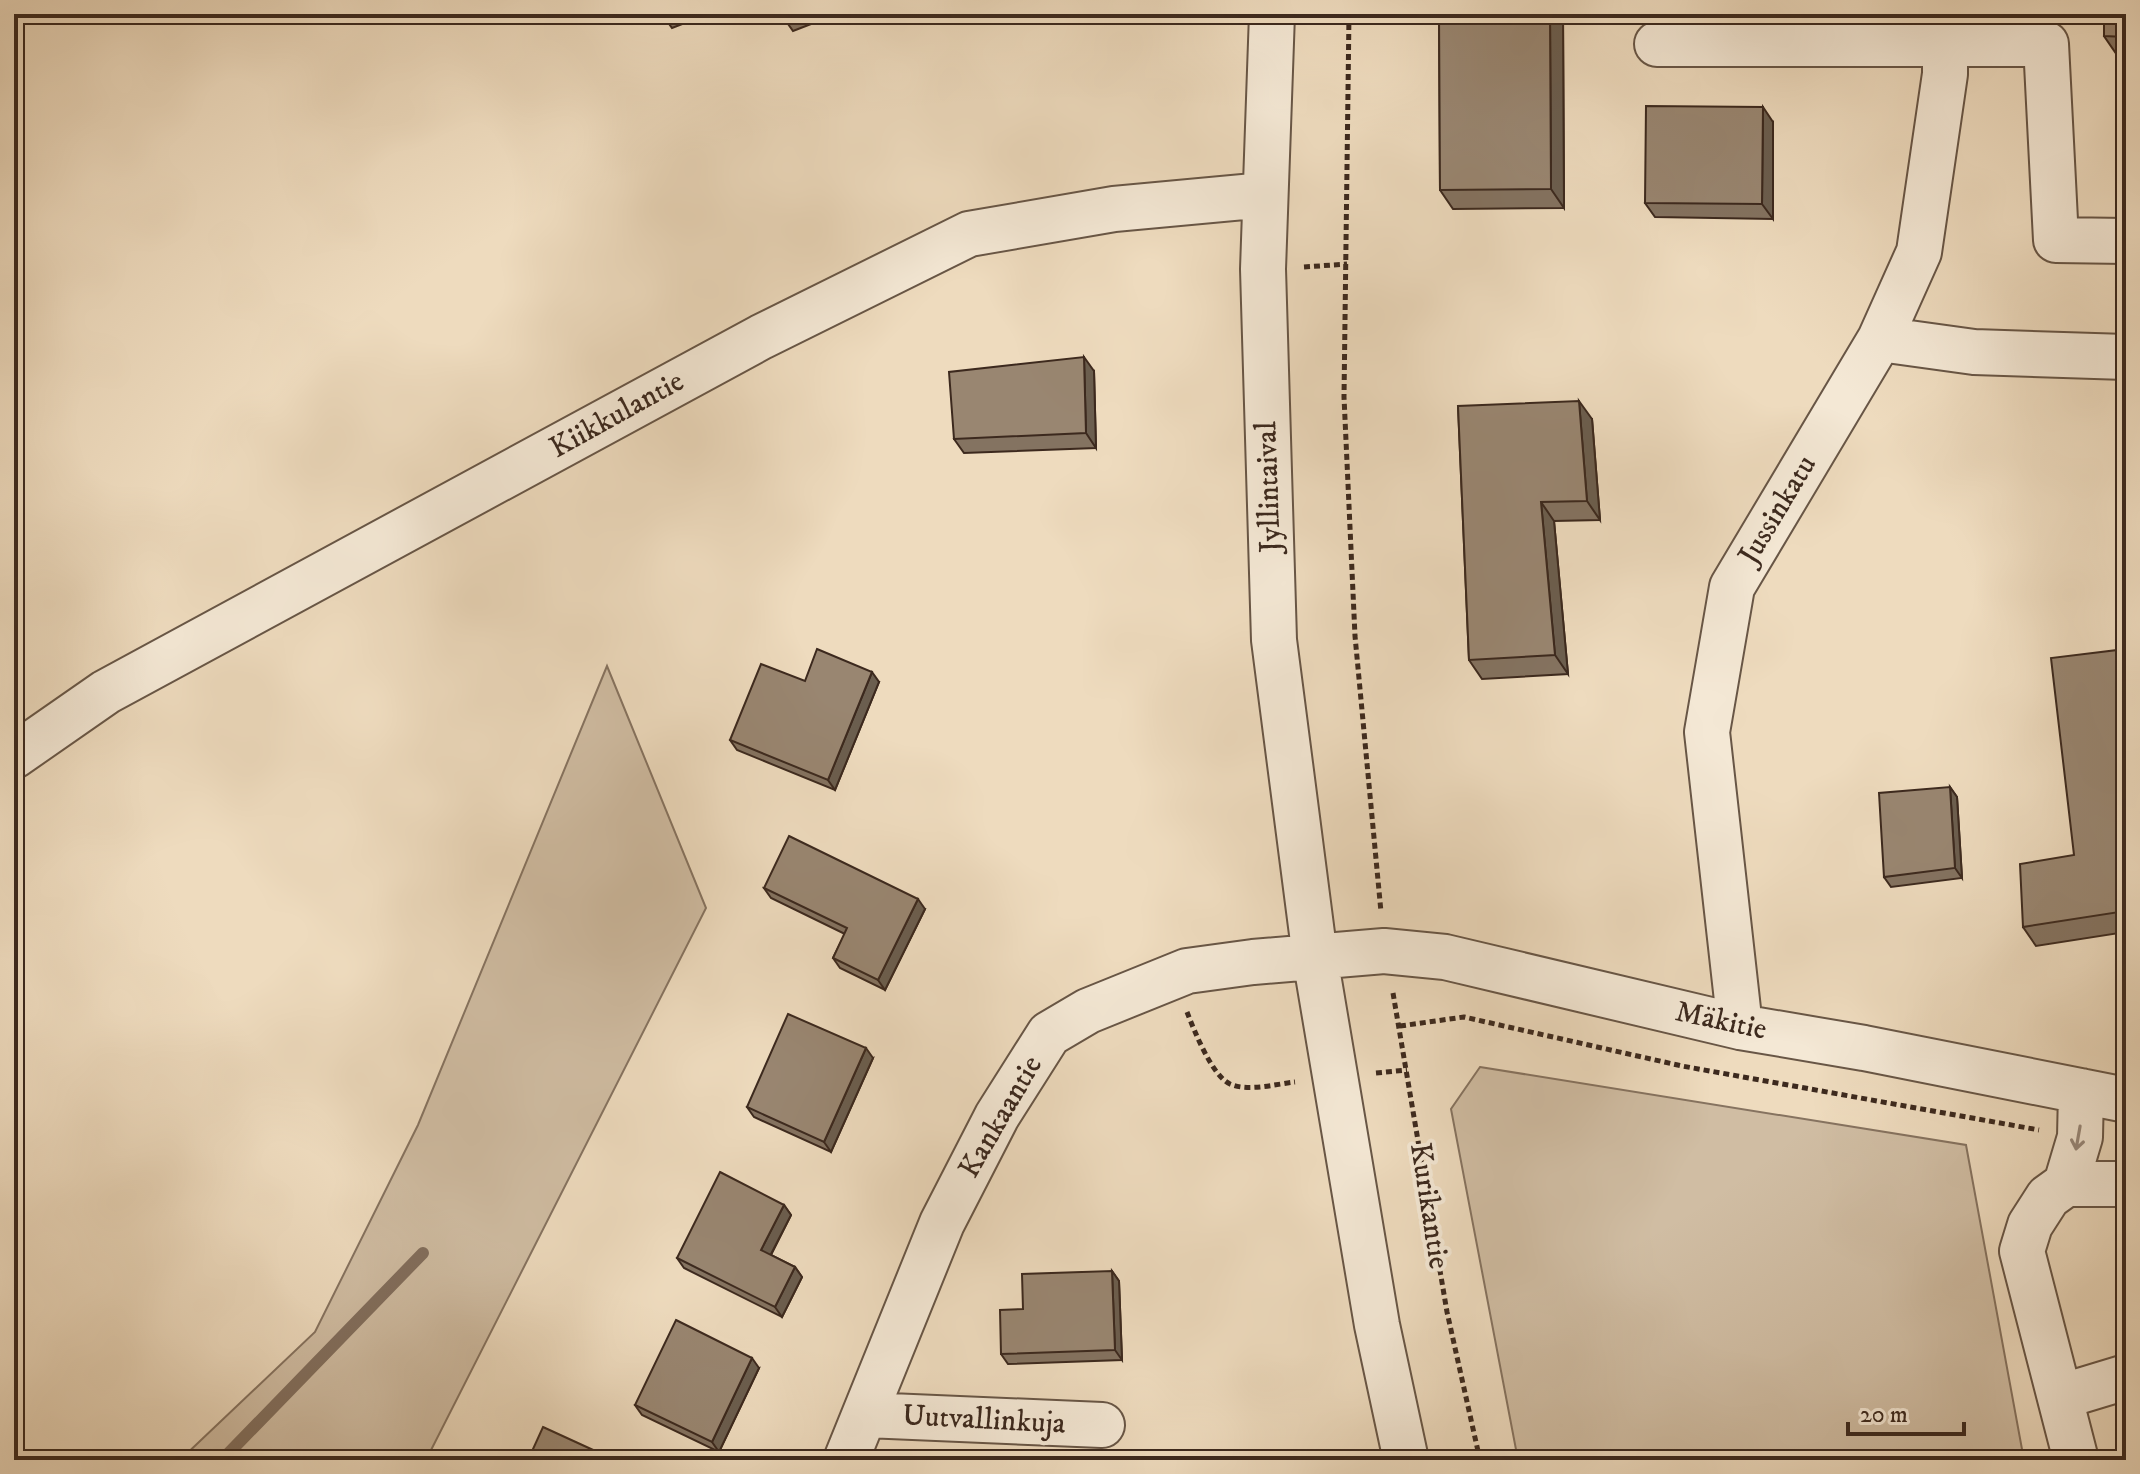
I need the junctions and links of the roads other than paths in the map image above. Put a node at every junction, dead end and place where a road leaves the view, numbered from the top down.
1 (1272, 14) edge
2 (1945, 28) edge
3 (1657, 44) dead end
4 (1265, 195) junction
5 (2126, 241) edge
6 (1880, 339) junction
7 (2126, 357) edge
8 (14, 756) edge
9 (1315, 957) junction
10 (1740, 1027) junction
11 (2081, 1091) junction
12 (2126, 1100) edge
13 (2066, 1184) junction
14 (2126, 1184) edge
15 (2126, 1377) edge
16 (2060, 1397) junction
17 (866, 1415) junction
18 (1102, 1425) dead end
19 (846, 1460) edge
20 (1406, 1460) edge
21 (2076, 1460) edge

1 - 4 street, Jyllintaival
2 - 3 street
2 - 5 street
2 - 6 street, Jussinkatu
4 - 8 street, Kiikkulantie
4 - 9 street, Jyllintaival
6 - 7 street
6 - 10 street, Jussinkatu
9 - 10 street, Mäkitie
9 - 17 street, Kankaantie
9 - 20 street
10 - 11 street, Mäkitie
11 - 12 street, Mäkitie
11 - 13 street
13 - 14 street
13 - 16 street
15 - 16 street
16 - 21 street
17 - 18 street, Uutvallinkuja
17 - 19 street, Kankaantie

